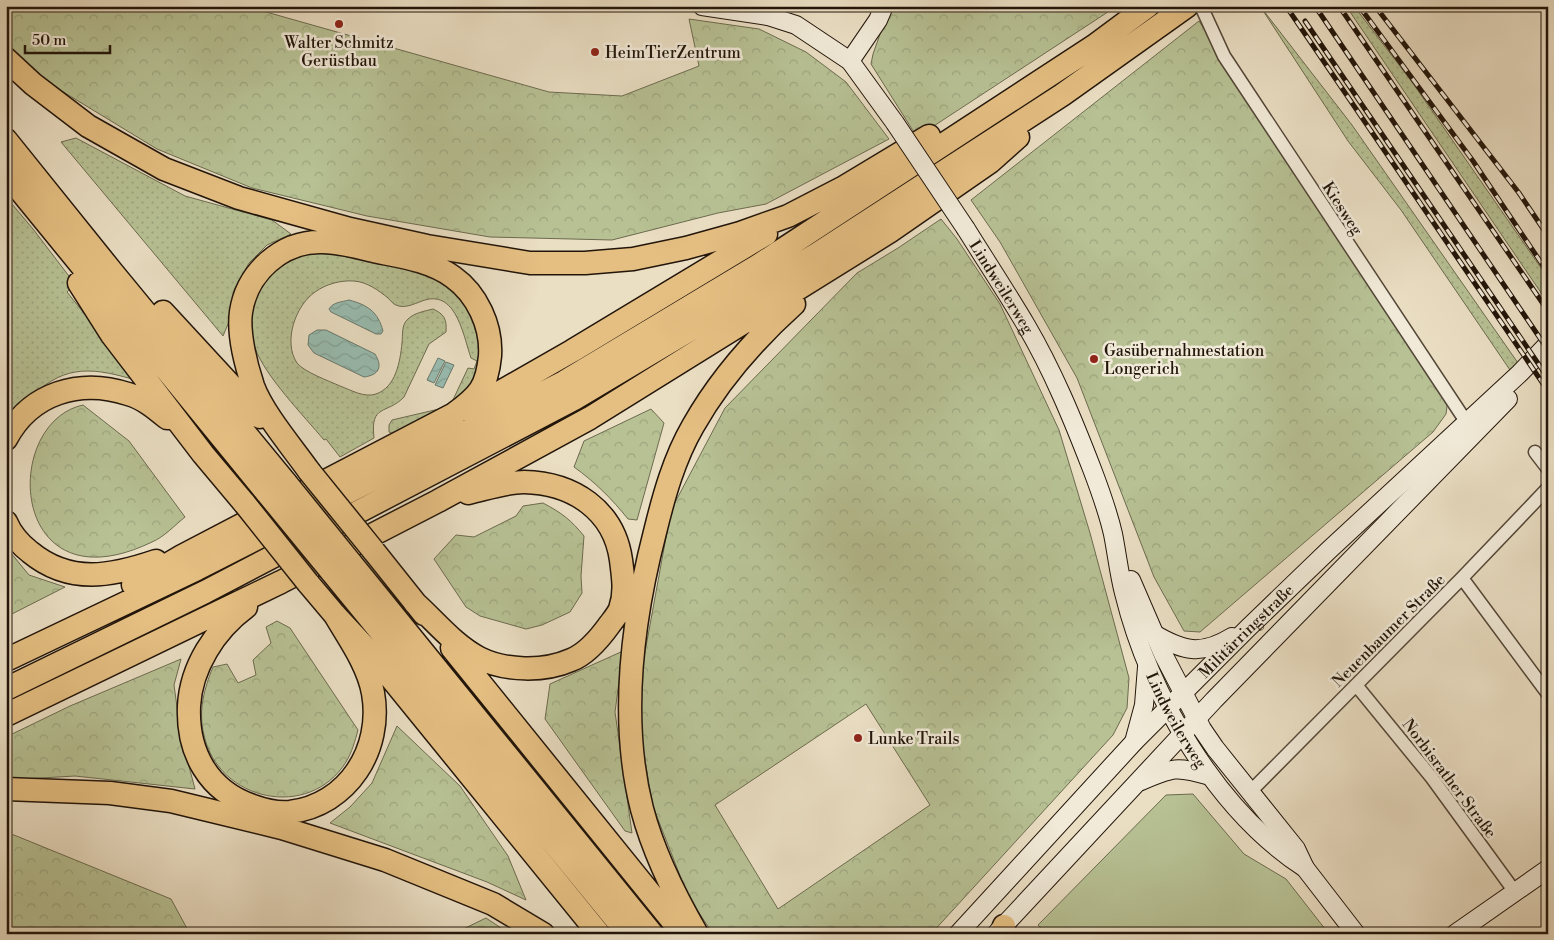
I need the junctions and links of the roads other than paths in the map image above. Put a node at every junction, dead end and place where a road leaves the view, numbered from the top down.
1 (702, 6) edge
2 (884, 6) edge
3 (1148, 6) edge
4 (1187, 6) edge
5 (1201, 6) edge
6 (1094, 46) junction
7 (6, 59) edge
8 (850, 61) junction
9 (1062, 95) junction
10 (6, 140) edge
11 (6, 173) edge
12 (848, 185) junction
13 (6, 188) edge
14 (71, 219) junction
15 (848, 258) junction
16 (1548, 344) edge
17 (1548, 357) edge
18 (1467, 423) junction
19 (6, 439) edge
20 (1535, 452) dead end
21 (204, 454) junction
22 (1548, 468) edge
23 (309, 472) junction
24 (339, 474) junction
25 (277, 488) junction
26 (1548, 488) edge
27 (438, 501) junction
28 (6, 522) edge
29 (240, 526) junction
30 (1113, 533) junction
31 (341, 566) junction
32 (1462, 578) junction
33 (281, 582) junction
34 (415, 603) junction
35 (335, 615) junction
36 (1248, 628) junction
37 (1154, 634) junction
38 (45, 641) junction
39 (6, 660) edge
40 (1147, 661) junction
41 (1356, 685) junction
42 (6, 689) edge
43 (1183, 693) junction
44 (1548, 694) edge
45 (1169, 708) junction
46 (6, 715) edge
47 (1196, 719) junction
48 (1182, 733) junction
49 (1134, 742) junction
50 (1210, 776) junction
51 (1136, 783) junction
52 (6, 790) edge
53 (1250, 792) junction
54 (1305, 868) junction
55 (1548, 869) edge
56 (1515, 892) junction
57 (1000, 931) edge
58 (544, 934) edge
59 (599, 934) edge
60 (628, 934) edge
61 (652, 934) edge
62 (683, 934) edge
63 (696, 934) edge
64 (958, 934) edge
65 (1356, 934) edge
66 (1455, 934) edge

1 - 8 main road
2 - 8 main road
3 - 6 highway
4 - 9 highway
5 - 18 street, Kiesweg
6 - 12 highway
6 - 38 highway
7 - 12 highway
8 - 30 main road, Lindweilerweg, bridge
9 - 15 highway
9 - 42 highway
10 - 14 highway
11 - 25 highway
12 - 24 highway
13 - 21 highway
14 - 23 highway
14 - 25 highway
15 - 27 highway
15 - 63 highway
16 - 18 main road, Militärringstraße
17 - 47 main road, Militärringstraße
18 - 36 main road, Militärringstraße
19 - 21 highway
20 - 22 street
21 - 35 highway, bridge
23 - 24 highway
23 - 34 highway, bridge
24 - 29 highway
25 - 31 highway, bridge
26 - 32 street, Neuenbaumer Straße
27 - 33 highway
27 - 34 highway
28 - 29 highway
29 - 38 highway
30 - 37 main road, Lindweilerweg
30 - 40 main road, Lindweilerweg
31 - 60 highway
31 - 61 highway
32 - 41 street, Neuenbaumer Straße
32 - 44 street
33 - 35 highway
33 - 46 highway
34 - 62 highway
35 - 59 highway
36 - 37 main road
36 - 43 main road, Militärringstraße
37 - 43 main road, Lindweilerweg
38 - 39 highway
40 - 45 main road, Lindweilerweg
40 - 49 main road
41 - 53 street, Neuenbaumer Straße
41 - 56 street, Norbisrather Straße
43 - 45 main road, Militärringstraße
43 - 47 main road, Lindweilerweg
45 - 48 main road, Lindweilerweg
45 - 49 main road, Militärringstraße
47 - 48 main road, Militärringstraße
47 - 53 main road, Lindweilerweg
48 - 50 main road, Lindweilerweg
48 - 51 main road, Militärringstraße
49 - 64 main road, Militärringstraße
50 - 51 main road
50 - 54 main road, Lindweilerweg
51 - 57 main road, Militärringstraße
52 - 58 highway
53 - 54 main road, Lindweilerweg
54 - 65 main road, Lindweilerweg
55 - 56 main road
56 - 66 main road

